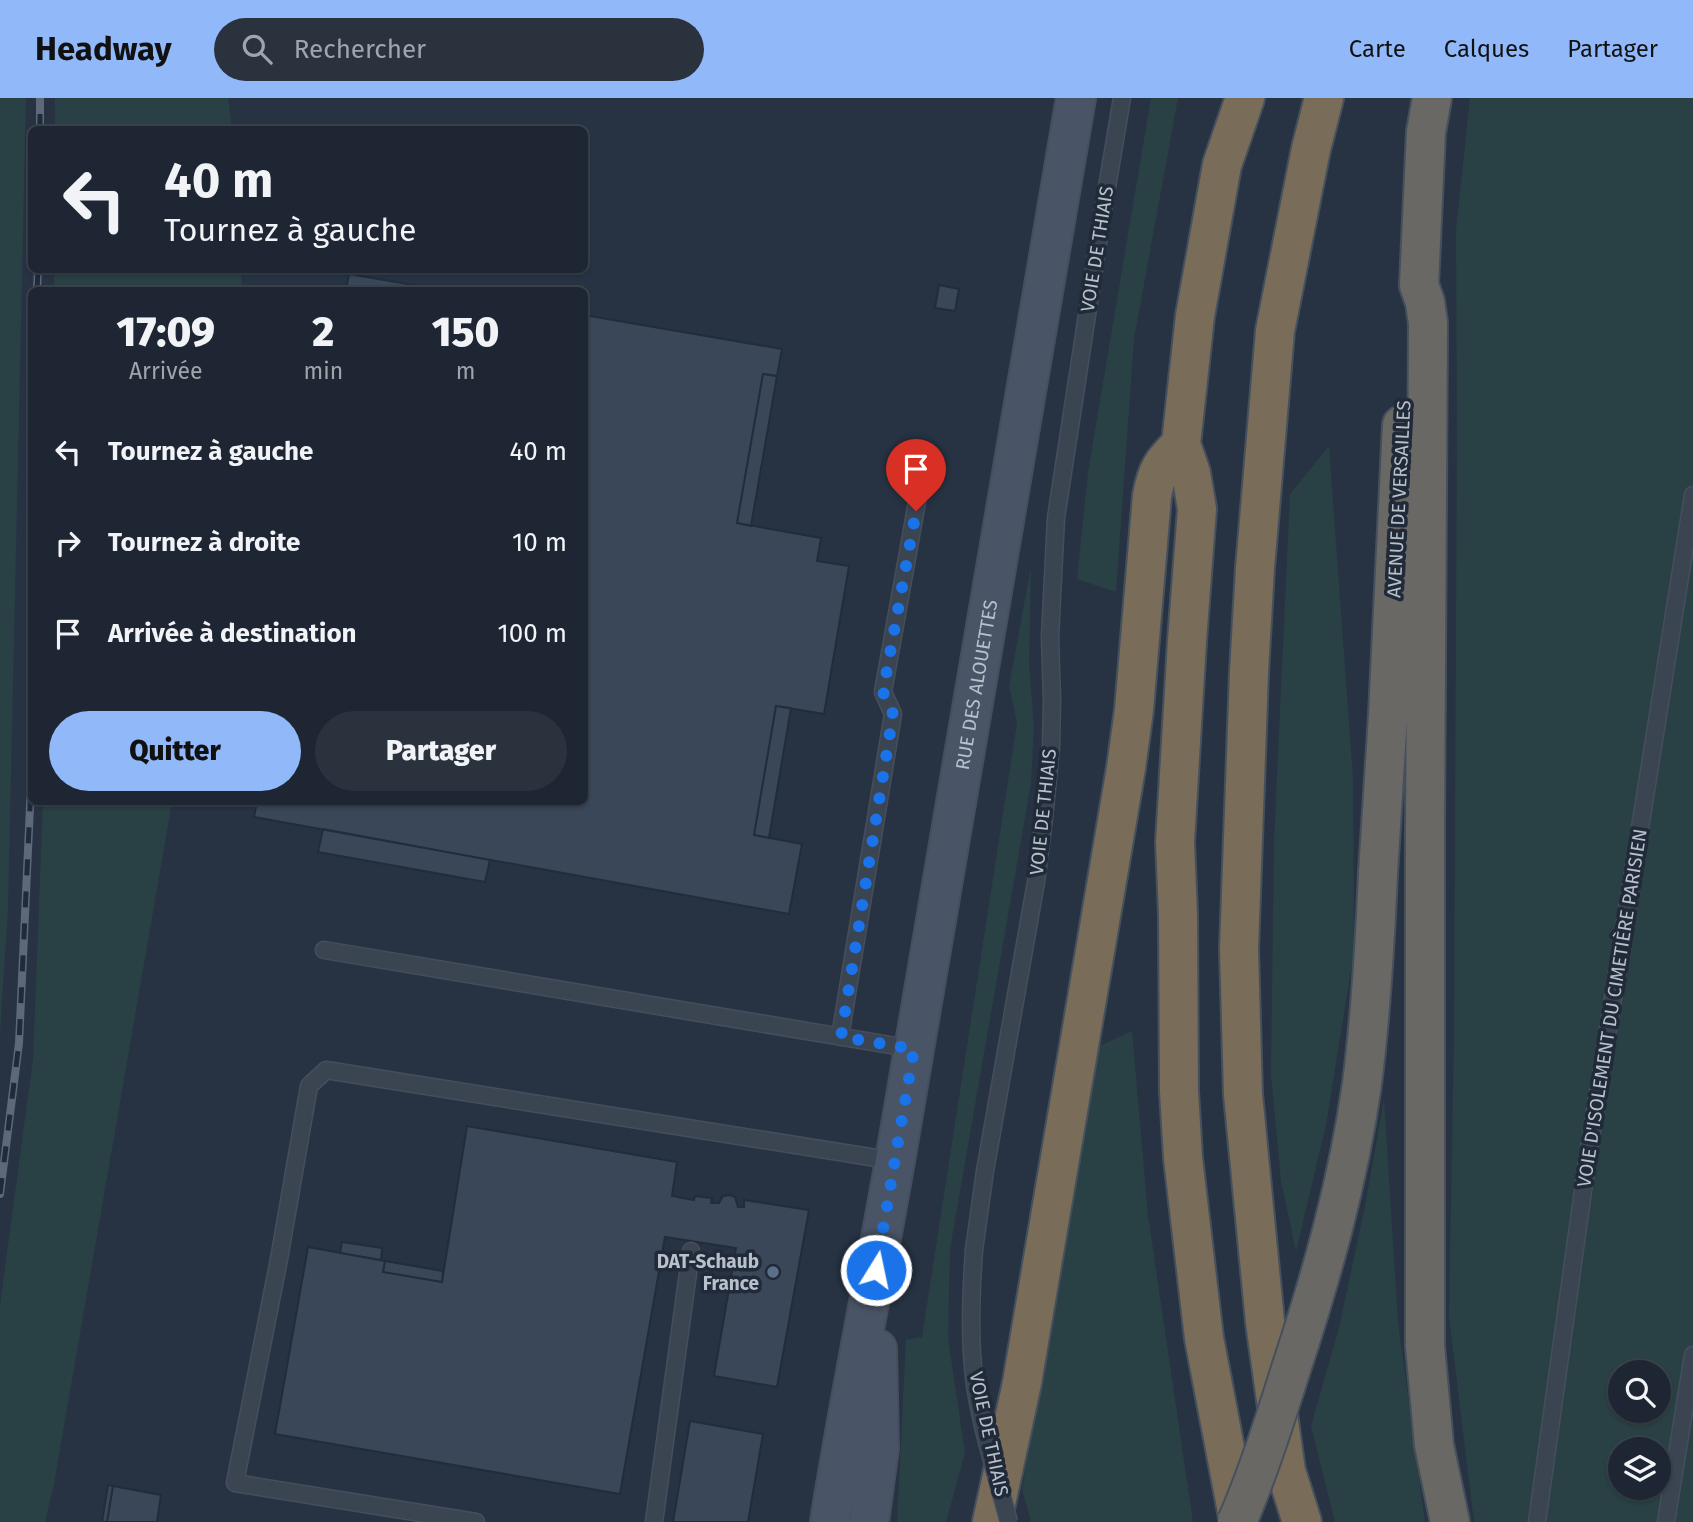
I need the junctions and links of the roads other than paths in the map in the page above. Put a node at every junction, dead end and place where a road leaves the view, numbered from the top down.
1 (1076, 98) edge
2 (1122, 98) edge
3 (1245, 98) edge
4 (1324, 98) edge
5 (1432, 98) edge
6 (1419, 285) junction
7 (1181, 444) junction
8 (920, 485) dead end
9 (1693, 495) edge
10 (324, 950) dead end
11 (841, 1037) junction
12 (914, 1049) junction
13 (895, 1161) junction
14 (691, 1251) dead end
15 (876, 1270) junction
16 (1693, 1355) edge
17 (476, 1522) edge
18 (654, 1522) edge
19 (830, 1522) edge
20 (869, 1522) edge
21 (992, 1522) edge
22 (1009, 1522) edge
23 (1238, 1522) edge
24 (1302, 1522) edge
25 (1450, 1522) edge
26 (1537, 1522) edge
27 (1667, 1522) edge

1 - 12 main road, RUE DES ALOUETTES
2 - 22 lane, VOIE DE THIAIS, bridge
3 - 7 highway
4 - 24 highway
5 - 6 highway
6 - 23 highway, AVENUE DE VERSAILLES, bridge
6 - 25 highway
7 - 21 highway
7 - 23 highway
8 - 11 lane
9 - 26 lane, VOIE D'ISOLEMENT DU CIMETIÈRE PARISIEN
10 - 11 lane
11 - 12 lane
12 - 13 main road, RUE DES ALOUETTES
13 - 15 main road, RUE DES ALOUETTES
13 - 17 lane
14 - 18 lane
15 - 19 main road
15 - 20 main road
16 - 27 lane

